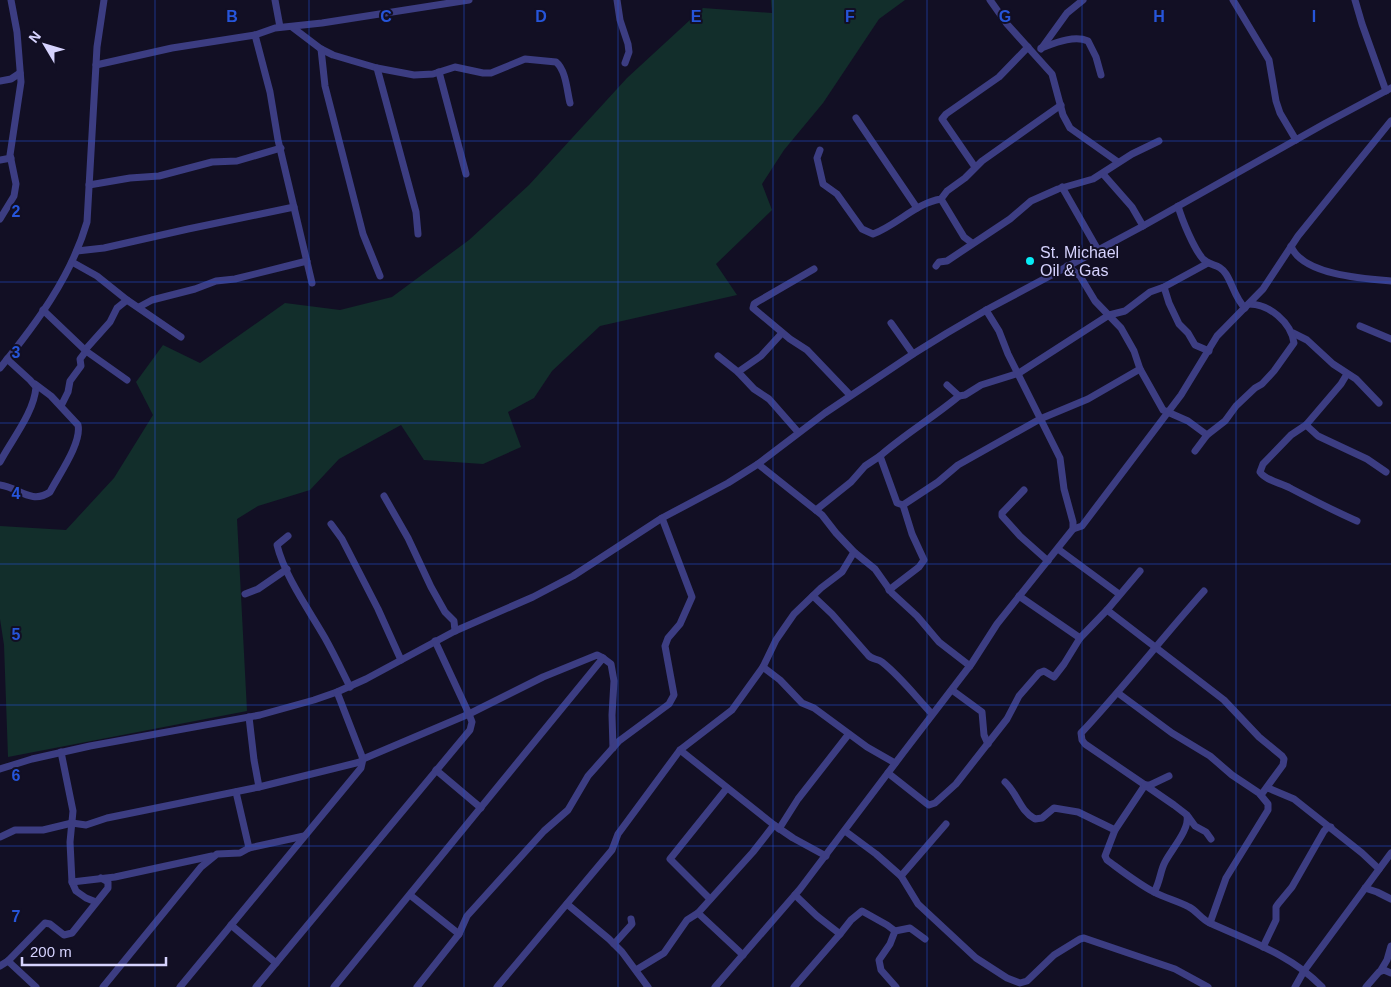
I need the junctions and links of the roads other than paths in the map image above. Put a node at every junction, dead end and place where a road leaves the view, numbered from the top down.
1 (11, 0) edge
2 (113, 0) edge
3 (275, 0) edge
4 (469, 0) edge
5 (617, 0) edge
6 (990, 0) edge
7 (1083, 0) edge
8 (1233, 0) edge
9 (1355, 0) edge
10 (104, 1) edge
11 (423, 4) edge
12 (280, 27) junction
13 (292, 27) junction
14 (255, 35) junction
15 (1028, 47) junction
16 (1041, 48) junction
17 (321, 49) junction
18 (1037, 56) junction
19 (625, 63) dead end
20 (96, 65) junction
21 (377, 68) junction
22 (439, 72) junction
23 (20, 73) junction
24 (1101, 75) dead end
25 (0, 80) edge
26 (1389, 90) edge
27 (570, 103) dead end
28 (1060, 105) junction
29 (856, 118) dead end
30 (1391, 121) edge
31 (1296, 140) junction
32 (1159, 141) dead end
33 (281, 148) junction
34 (820, 150) dead end
35 (11, 158) junction
36 (0, 160) edge
37 (1118, 162) junction
38 (975, 167) junction
39 (466, 174) dead end
40 (1103, 174) junction
41 (89, 185) junction
42 (1062, 187) junction
43 (941, 199) junction
44 (1178, 206) junction
45 (294, 207) junction
46 (917, 208) junction
47 (0, 219) edge
48 (1143, 226) junction
49 (418, 234) dead end
50 (972, 243) junction
51 (1098, 250) junction
52 (77, 251) junction
53 (1290, 251) junction
54 (307, 261) junction
55 (72, 262) junction
56 (1208, 263) junction
57 (936, 266) dead end
58 (1067, 266) junction
59 (814, 268) dead end
60 (380, 276) dead end
61 (1391, 281) edge
62 (312, 283) dead end
63 (1164, 287) junction
64 (1257, 296) junction
65 (127, 300) junction
66 (1259, 304) junction
67 (1247, 306) junction
68 (139, 308) junction
69 (43, 310) junction
70 (986, 310) junction
71 (1109, 315) junction
72 (891, 323) dead end
73 (1360, 326) dead end
74 (782, 333) junction
75 (1293, 333) junction
76 (181, 337) dead end
77 (1301, 337) junction
78 (1391, 339) edge
79 (1294, 343) junction
80 (85, 350) junction
81 (1209, 351) junction
82 (913, 354) junction
83 (718, 356) dead end
84 (7, 360) junction
85 (0, 368) edge
86 (1140, 369) junction
87 (738, 372) junction
88 (1018, 373) junction
89 (1347, 374) junction
90 (127, 380) dead end
91 (35, 384) junction
92 (947, 385) dead end
93 (850, 396) junction
94 (959, 396) junction
95 (1379, 403) dead end
96 (61, 406) junction
97 (1167, 413) junction
98 (1040, 419) junction
99 (1306, 425) junction
100 (798, 432) junction
101 (1207, 435) junction
102 (1195, 450) dead end
103 (880, 456) junction
104 (0, 462) edge
105 (758, 464) junction
106 (1386, 472) dead end
107 (0, 485) edge
108 (1024, 490) dead end
109 (384, 496) dead end
110 (903, 505) junction
111 (816, 510) junction
112 (662, 518) junction
113 (1357, 521) dead end
114 (331, 524) dead end
115 (1073, 525) junction
116 (288, 536) dead end
117 (1058, 549) junction
118 (854, 552) junction
119 (1048, 561) junction
120 (287, 569) junction
121 (1140, 571) dead end
122 (889, 590) junction
123 (1204, 591) dead end
124 (245, 594) dead end
125 (1119, 594) junction
126 (813, 596) junction
127 (1019, 596) junction
128 (1107, 610) junction
129 (455, 631) junction
130 (1080, 638) junction
131 (436, 641) junction
132 (1155, 646) junction
133 (603, 658) junction
134 (401, 660) junction
135 (763, 666) junction
136 (970, 666) junction
137 (350, 687) junction
138 (952, 690) junction
139 (337, 692) junction
140 (1118, 693) junction
141 (469, 714) junction
142 (932, 714) junction
143 (249, 717) junction
144 (848, 735) junction
145 (988, 744) junction
146 (613, 748) junction
147 (680, 750) junction
148 (60, 752) junction
149 (363, 759) junction
150 (895, 763) junction
151 (0, 769) edge
152 (436, 770) junction
153 (888, 773) junction
154 (1169, 776) dead end
155 (1005, 782) dead end
156 (1145, 785) junction
157 (259, 787) junction
158 (727, 788) junction
159 (1268, 788) junction
160 (236, 792) junction
161 (1261, 795) junction
162 (481, 808) junction
163 (1187, 816) junction
164 (72, 824) junction
165 (946, 824) dead end
166 (776, 827) junction
167 (1331, 827) junction
168 (1115, 830) junction
169 (845, 831) junction
170 (0, 836) edge
171 (304, 836) junction
172 (1211, 839) dead end
173 (249, 848) junction
174 (1391, 854) edge
175 (826, 856) junction
176 (200, 863) junction
177 (1379, 868) junction
178 (902, 876) junction
179 (101, 878) junction
180 (72, 882) junction
181 (1364, 888) junction
182 (1154, 892) junction
183 (410, 895) junction
184 (795, 895) junction
185 (710, 899) junction
186 (1391, 899) edge
187 (96, 902) junction
188 (567, 904) junction
189 (698, 913) junction
190 (632, 919) dead end
191 (1210, 923) junction
192 (231, 925) junction
193 (895, 931) junction
194 (459, 934) junction
195 (840, 934) junction
196 (925, 939) dead end
197 (614, 944) junction
198 (1391, 946) edge
199 (1263, 947) junction
200 (743, 955) junction
201 (8, 960) junction
202 (276, 963) junction
203 (0, 966) edge
204 (636, 970) junction
205 (1381, 970) junction
206 (1304, 971) junction
207 (1391, 973) edge
208 (36, 987) edge
209 (103, 987) edge
210 (180, 987) edge
211 (256, 987) edge
212 (334, 987) edge
213 (417, 987) edge
214 (497, 987) edge
215 (648, 987) edge
216 (715, 987) edge
217 (794, 987) edge
218 (896, 987) edge
219 (1208, 987) edge
220 (1295, 987) edge
221 (1322, 987) edge
222 (1366, 987) edge

1 - 23 street
2 - 10 street
3 - 12 street
4 - 11 street
5 - 19 street
6 - 15 street
7 - 16 street
8 - 31 street
9 - 26 street
10 - 20 street
11 - 13 street
12 - 13 street
12 - 14 street
13 - 17 street
14 - 20 street
14 - 33 street
15 - 18 street
15 - 38 street
16 - 18 street
16 - 24 street
17 - 21 street
17 - 60 street
18 - 28 street
20 - 41 street
21 - 22 street
21 - 49 street
22 - 27 street
22 - 39 street
23 - 25 street
23 - 35 street
26 - 31 street
28 - 37 street
28 - 38 street
29 - 46 street
30 - 53 street
31 - 44 street
32 - 37 street
33 - 41 street
33 - 45 street
34 - 46 street
35 - 36 street
35 - 47 street
37 - 40 street
38 - 43 street
40 - 42 street
40 - 48 street
41 - 52 street
42 - 50 street
42 - 51 street
43 - 46 street
43 - 50 street
44 - 48 street
44 - 56 street
45 - 52 street
45 - 54 street
48 - 51 street
50 - 57 street
51 - 58 street
52 - 55 street
53 - 61 street
53 - 64 street
54 - 62 street
54 - 68 street
55 - 65 street
55 - 69 street
56 - 63 street
56 - 67 street
58 - 70 street
58 - 71 street
59 - 74 street
63 - 71 street
63 - 81 street
64 - 66 street
64 - 67 street
65 - 68 street
65 - 80 street
66 - 67 street
66 - 75 street
67 - 81 street
68 - 76 street
69 - 80 street
69 - 84 street
70 - 82 street
70 - 88 street
71 - 86 street
71 - 88 street
72 - 82 street
73 - 78 street
74 - 87 street
74 - 93 street
75 - 77 street
75 - 79 street
77 - 79 street
77 - 89 street
79 - 101 street
80 - 90 street
80 - 96 street
81 - 97 street
82 - 93 street
83 - 87 street
84 - 85 street
84 - 91 street
86 - 97 street
86 - 98 street
87 - 100 street
88 - 94 street
88 - 98 street
89 - 95 street
89 - 99 street
91 - 96 street
91 - 104 street
92 - 94 street
93 - 100 street
94 - 103 street
96 - 107 street
97 - 101 street
97 - 115 street
98 - 110 street
98 - 115 street
99 - 106 street
99 - 113 street
100 - 105 street
101 - 102 street
103 - 110 street
103 - 111 street
105 - 111 street
105 - 112 street
108 - 119 street
109 - 129 street
110 - 122 street
111 - 118 street
112 - 129 street
112 - 146 street
114 - 134 street
115 - 117 street
116 - 120 street
117 - 119 street
117 - 125 street
118 - 122 street
118 - 126 street
119 - 127 street
120 - 124 street
120 - 137 street
121 - 125 street
122 - 136 street
123 - 132 street
125 - 128 street
126 - 135 street
126 - 142 street
127 - 130 street
127 - 136 street
128 - 130 street
128 - 132 street
129 - 131 street
130 - 145 street
131 - 134 street
131 - 141 street
132 - 140 street
132 - 159 street
133 - 141 street
133 - 146 street
133 - 162 street
134 - 137 street
135 - 144 street
135 - 147 street
136 - 138 street
137 - 139 street
138 - 142 street
138 - 145 street
139 - 143 street
139 - 149 street
140 - 156 street
140 - 161 street
141 - 149 street
141 - 152 street
142 - 150 street
143 - 148 street
143 - 157 street
144 - 150 street
144 - 166 street
145 - 153 street
146 - 194 street
147 - 158 street
147 - 188 street
148 - 151 street
148 - 164 street
149 - 157 street
149 - 171 street
150 - 153 street
152 - 162 street
152 - 202 street
153 - 169 street
154 - 156 street
155 - 168 street
156 - 163 street
156 - 168 street
157 - 160 street
158 - 166 street
158 - 185 street
159 - 161 street
159 - 167 street
160 - 164 street
160 - 173 street
161 - 191 street
162 - 183 street
163 - 172 street
163 - 182 street
164 - 170 street
164 - 180 street
165 - 178 street
166 - 175 street
166 - 185 street
167 - 177 street
167 - 199 street
168 - 182 street
169 - 175 street
169 - 178 street
171 - 173 street
171 - 192 street
173 - 176 street
174 - 177 street
175 - 184 street
176 - 179 street
176 - 209 street
177 - 181 street
178 - 219 street
179 - 180 street
179 - 187 street
180 - 187 street
181 - 186 street
181 - 206 street
182 - 191 street
183 - 194 street
183 - 212 street
184 - 195 street
184 - 200 street
185 - 189 street
187 - 201 street
188 - 197 street
188 - 214 street
189 - 200 street
189 - 204 street
190 - 197 street
191 - 199 street
192 - 202 street
192 - 210 street
193 - 195 street
193 - 196 street
193 - 218 street
194 - 213 street
195 - 217 street
197 - 204 street
198 - 205 street
199 - 206 street
200 - 216 street
201 - 203 street
201 - 208 street
202 - 211 street
204 - 215 street
205 - 207 street
205 - 222 street
206 - 220 street
206 - 221 street

